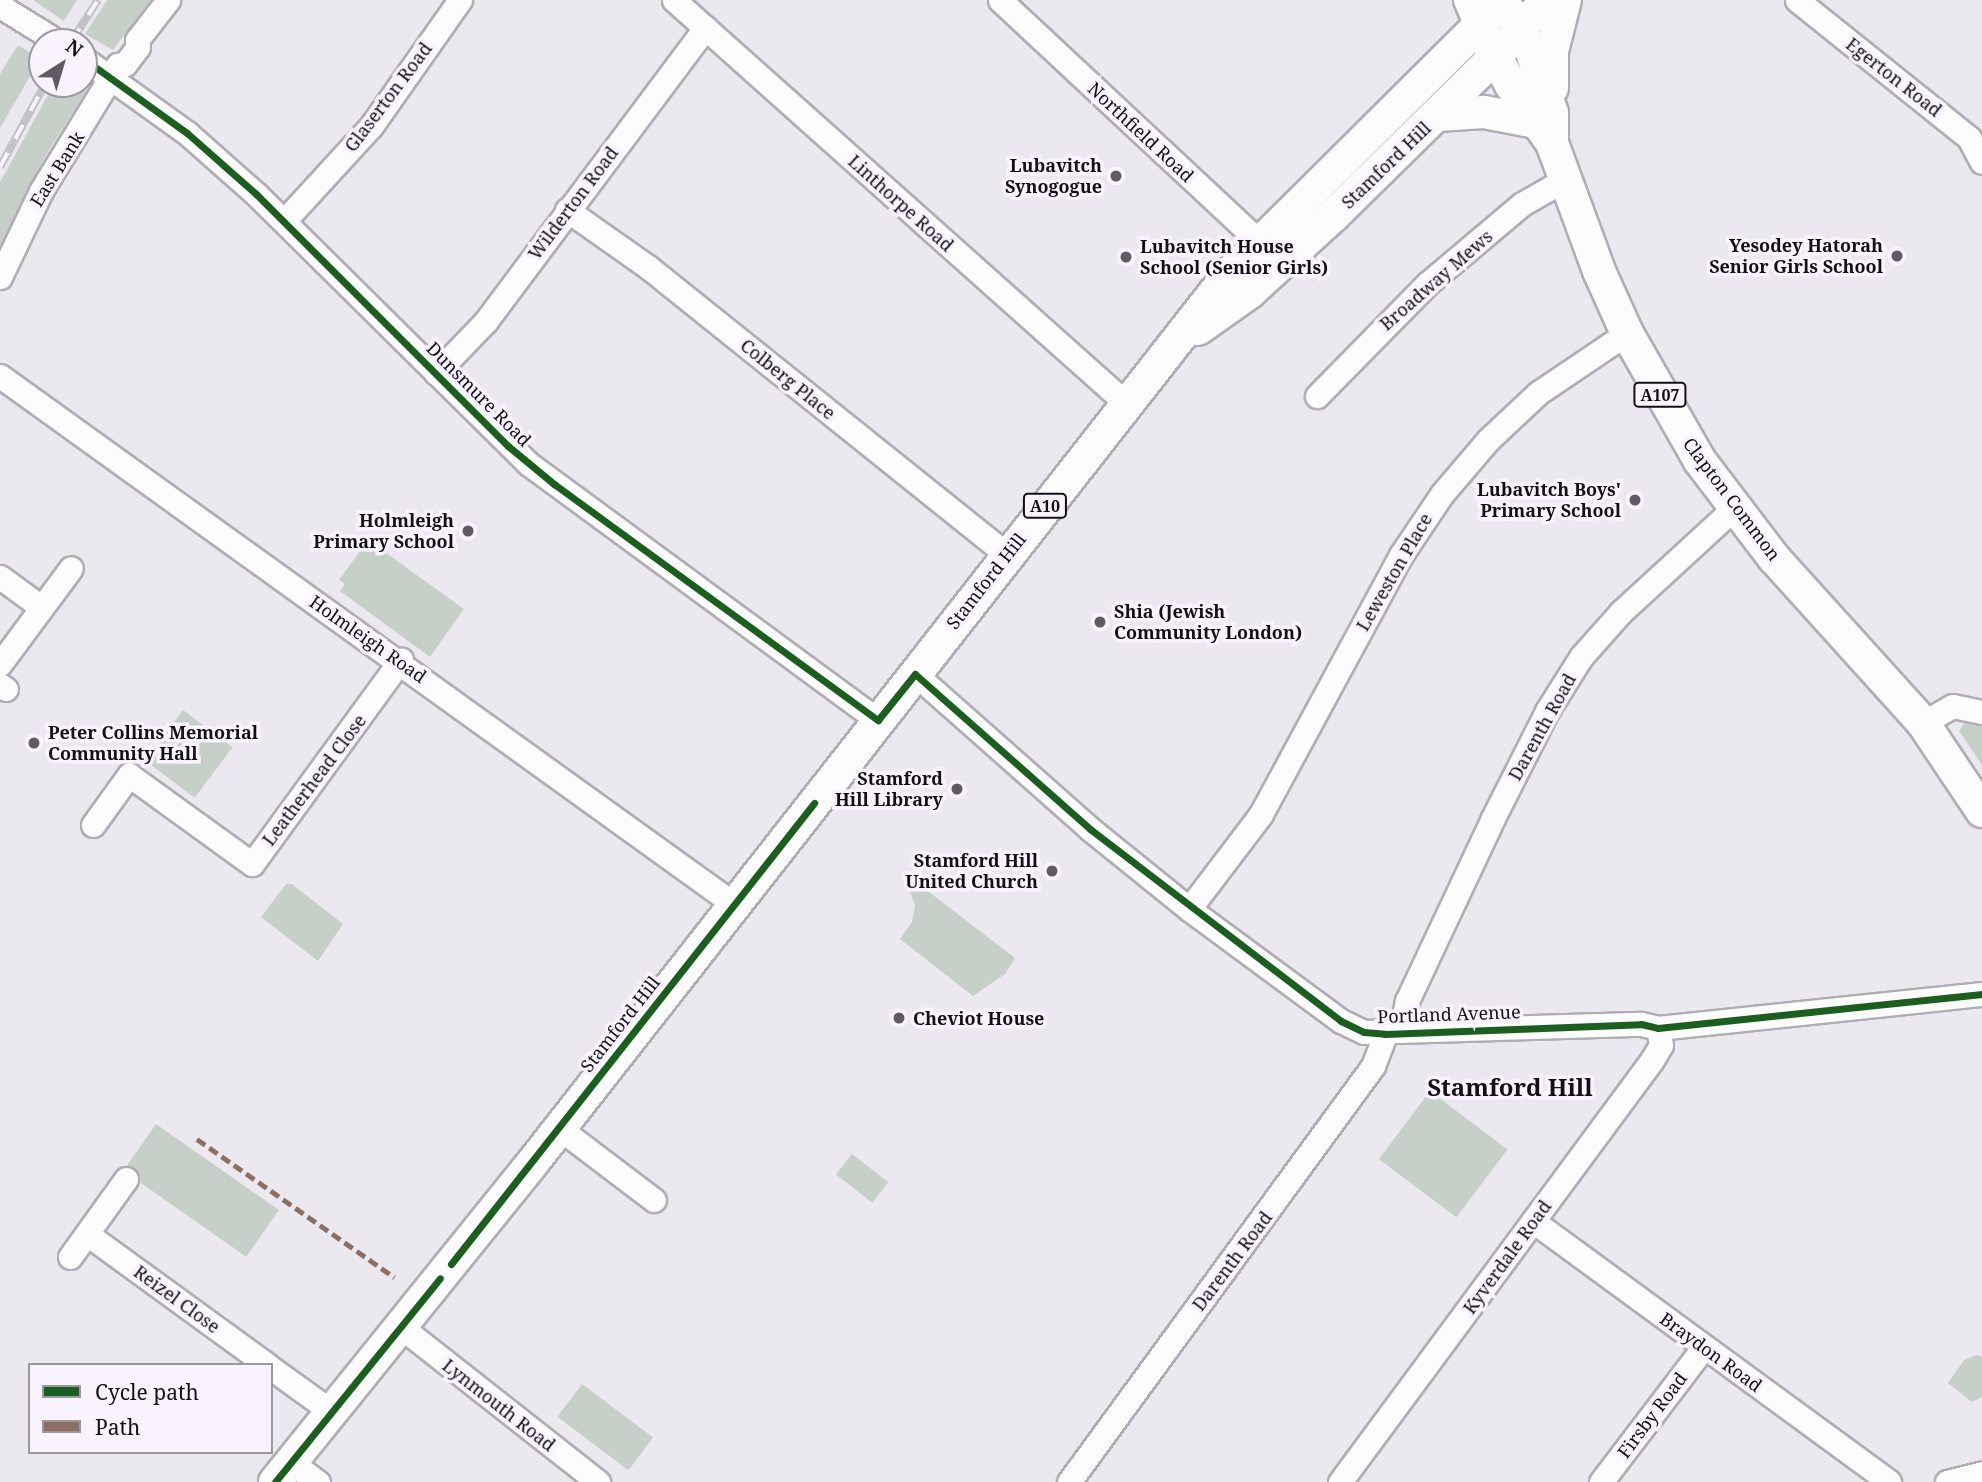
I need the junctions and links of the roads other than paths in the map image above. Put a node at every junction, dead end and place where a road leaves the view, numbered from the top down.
1 (168, 0) edge
2 (460, 0) edge
3 (674, 0) edge
4 (1000, 0) edge
5 (1504, 0) edge
6 (1547, 0) edge
7 (1565, 0) edge
8 (1797, 0) edge
9 (7, 5) edge
10 (1474, 13) edge
11 (38, 28) edge
12 (705, 28) junction
13 (1520, 29) junction
14 (1496, 56) junction
15 (98, 65) edge
16 (114, 71) junction
17 (1438, 115) junction
18 (1547, 126) junction
19 (1982, 162) edge
20 (1332, 168) junction
21 (1566, 179) junction
22 (1356, 194) junction
23 (566, 210) junction
24 (284, 221) junction
25 (1258, 241) junction
26 (1282, 263) junction
27 (0, 276) edge
28 (1627, 333) junction
29 (1180, 342) junction
30 (436, 373) junction
31 (0, 376) edge
32 (1317, 396) dead end
33 (1128, 405) junction
34 (1734, 508) junction
35 (1006, 554) junction
36 (71, 568) dead end
37 (0, 578) edge
38 (41, 607) junction
39 (401, 660) junction
40 (0, 664) edge
41 (915, 674) junction
42 (1982, 712) edge
43 (878, 720) junction
44 (1923, 723) junction
45 (1982, 811) edge
46 (93, 825) dead end
47 (735, 905) junction
48 (1189, 909) junction
49 (1982, 995) edge
50 (1658, 1028) junction
51 (1393, 1032) junction
52 (559, 1128) junction
53 (126, 1179) dead end
54 (654, 1200) dead end
55 (1533, 1221) junction
56 (87, 1234) junction
57 (70, 1257) dead end
58 (401, 1327) junction
59 (1704, 1347) junction
60 (264, 1363) edge
61 (273, 1369) edge
62 (332, 1412) junction
63 (283, 1472) edge
64 (1982, 1473) edge
65 (318, 1482) edge
66 (598, 1482) edge
67 (1069, 1482) edge
68 (1340, 1482) edge
69 (1601, 1482) edge
70 (1889, 1482) edge
71 (1947, 1482) edge

1 - 16 street, East Bank
2 - 24 street, Glaserton Road
3 - 12 street, Linthorpe Road
4 - 25 street, Northfield Road
5 - 10 highway, Stamford Hill / A10
5 - 13 highway, Clapton Common / A107
6 - 13 highway, Stamford Hill / A10
7 - 18 highway, A107
8 - 19 street, Egerton Road
9 - 11 street
10 - 14 highway, Clapton Common / A107
10 - 20 highway, Stamford Hill / A10
12 - 23 street, Wilderton Road
12 - 33 street, Linthorpe Road
13 - 14 highway, Stamford Hill / A10
13 - 18 highway, Clapton Common / A107
14 - 17 highway, Stamford Hill / A10
14 - 18 highway, Clapton Common / A107
15 - 16 street, Dunsmure Road
16 - 24 street, Dunsmure Road
16 - 27 street, East Bank
17 - 18 highway
17 - 22 highway, Stamford Hill / A10
18 - 21 highway, Clapton Common / A107
20 - 22 highway
20 - 25 highway, Stamford Hill / A10
21 - 28 highway, Clapton Common / A107
21 - 32 street, Broadway Mews
22 - 26 highway, Stamford Hill / A10
23 - 30 street, Wilderton Road
23 - 35 street, Colberg Place
24 - 30 street, Dunsmure Road
25 - 26 street, Northfield Road
25 - 29 highway, Stamford Hill / A10
26 - 29 highway, Stamford Hill / A10
28 - 34 highway, Clapton Common / A107
28 - 48 street, Leweston Place
29 - 33 highway, Stamford Hill / A10
30 - 43 street, Dunsmure Road
31 - 39 street, Holmleigh Road
33 - 35 highway, Stamford Hill / A10
34 - 44 highway, Clapton Common / A107
34 - 51 street, Darenth Road
35 - 41 highway, Stamford Hill / A10
36 - 38 street
37 - 38 street
38 - 40 street
39 - 46 street, Leatherhead Close
39 - 47 street, Holmleigh Road
41 - 43 highway, Stamford Hill / A10
41 - 48 street, Portland Avenue
42 - 44 street
43 - 47 highway, Stamford Hill / A10
44 - 45 highway, Clapton Common / A107
47 - 52 highway, Stamford Hill / A10
48 - 51 street, Portland Avenue
49 - 50 street, Portland Avenue
50 - 51 street, Portland Avenue
50 - 55 street, Kyverdale Road
51 - 67 street, Darenth Road
52 - 54 street
52 - 58 highway, Stamford Hill / A10
53 - 56 street
55 - 59 street, Braydon Road
55 - 68 street, Kyverdale Road
56 - 57 street
56 - 60 street, Reizel Close
58 - 62 highway, Stamford Hill / A10
58 - 66 street, Lynmouth Road
59 - 69 street, Firsby Road
59 - 70 street, Braydon Road
61 - 62 street
62 - 63 highway, Stamford Hill / A10
63 - 65 street
64 - 71 street

